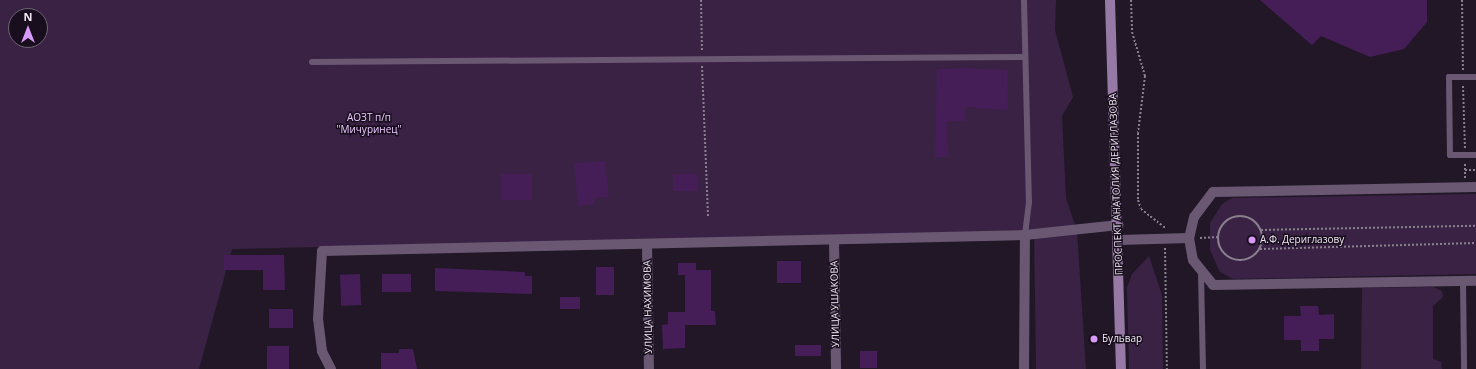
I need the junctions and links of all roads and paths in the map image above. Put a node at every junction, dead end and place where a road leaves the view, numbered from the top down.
1 (701, 0) edge
2 (1024, 0) edge
3 (1110, 0) edge
4 (1131, 0) edge
5 (1462, 0) edge
6 (1025, 57) junction
7 (702, 61) junction
8 (312, 62) dead end
9 (1476, 76) edge
10 (1463, 77) junction
11 (1465, 155) junction
12 (1476, 155) edge
13 (1465, 170) junction
14 (1476, 170) edge
15 (1465, 187) junction
16 (1476, 187) edge
17 (708, 217) dead end
18 (1118, 225) junction
19 (1476, 226) edge
20 (1261, 230) junction
21 (1025, 235) junction
22 (1218, 237) junction
23 (1190, 238) junction
24 (1165, 239) junction
25 (834, 240) junction
26 (1119, 240) junction
27 (1476, 243) edge
28 (648, 245) junction
29 (1260, 249) junction
30 (1201, 274) junction
31 (1476, 281) edge
32 (1463, 282) junction
33 (331, 369) edge
34 (649, 369) edge
35 (836, 369) edge
36 (1024, 369) edge
37 (1121, 369) edge
38 (1167, 369) edge
39 (1202, 369) edge
40 (1464, 369) edge

1 - 7 path
2 - 6 lane
3 - 18 main road, ПРОСПЕКТ АНАТОЛИЯ ДЕРИГЛАЗОВА
4 - 24 path
5 - 10 path
6 - 7 lane
6 - 21 lane
7 - 8 lane
7 - 17 path
9 - 10 lane
10 - 11 path
10 - 11 lane
11 - 12 lane
11 - 13 path
13 - 14 path
13 - 15 path
15 - 16 street
15 - 23 street
18 - 21 street
18 - 26 main road, ПРОСПЕКТ АНАТОЛИЯ ДЕРИГЛАЗОВА
19 - 20 path
20 - 22 path
20 - 29 path
21 - 25 street
21 - 36 street
22 - 23 path
22 - 29 path
23 - 24 street
23 - 30 street
24 - 26 street
24 - 38 path
25 - 28 street
25 - 35 street, УЛИЦА УШАКОВА
26 - 37 main road, ПРОСПЕКТ АНАТОЛИЯ ДЕРИГЛАЗОВА
27 - 29 path
28 - 33 street
28 - 34 street, УЛИЦА НАХИМОВА
30 - 32 street
30 - 39 lane
31 - 32 street
32 - 40 lane

